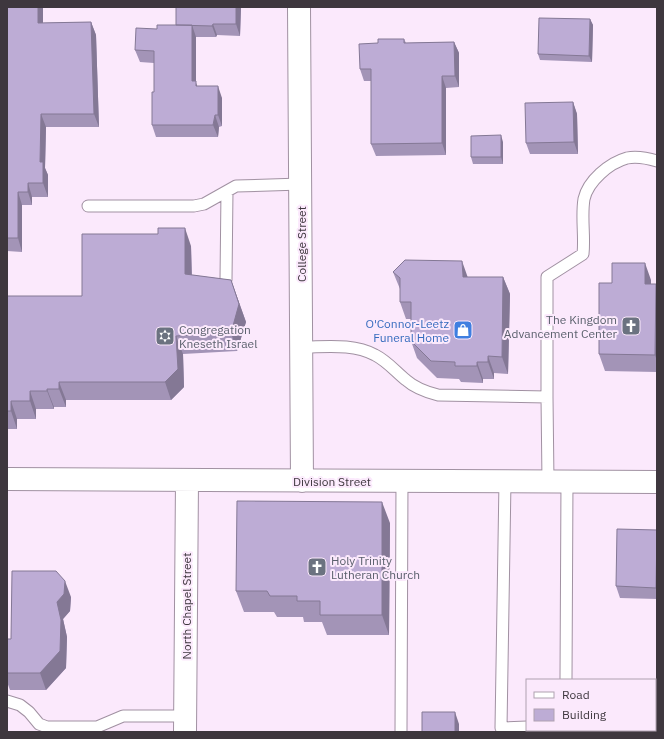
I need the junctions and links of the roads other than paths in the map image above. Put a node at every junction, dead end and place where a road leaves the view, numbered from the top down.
1 (300, 7) edge
2 (657, 161) edge
3 (301, 184) junction
4 (227, 191) junction
5 (88, 206) dead end
6 (226, 280) edge
7 (302, 348) junction
8 (547, 398) junction
9 (7, 479) edge
10 (187, 481) junction
11 (302, 481) junction
12 (402, 481) junction
13 (505, 481) junction
14 (558, 482) junction
15 (657, 482) edge
16 (566, 679) edge
17 (7, 701) edge
18 (185, 724) edge
19 (526, 728) edge
20 (401, 732) edge

1 - 3 street, College Street
2 - 8 lane
3 - 4 lane
3 - 7 street, College Street
4 - 5 lane
4 - 6 lane
7 - 8 lane
7 - 11 street, College Street
8 - 14 lane
9 - 10 street, Division Street
10 - 11 street, Division Street
10 - 18 street, North Chapel Street
11 - 12 street, Division Street
12 - 13 street, Division Street
12 - 20 lane
13 - 14 street, Division Street
13 - 19 lane
14 - 15 street, Division Street
14 - 16 lane
17 - 18 lane

